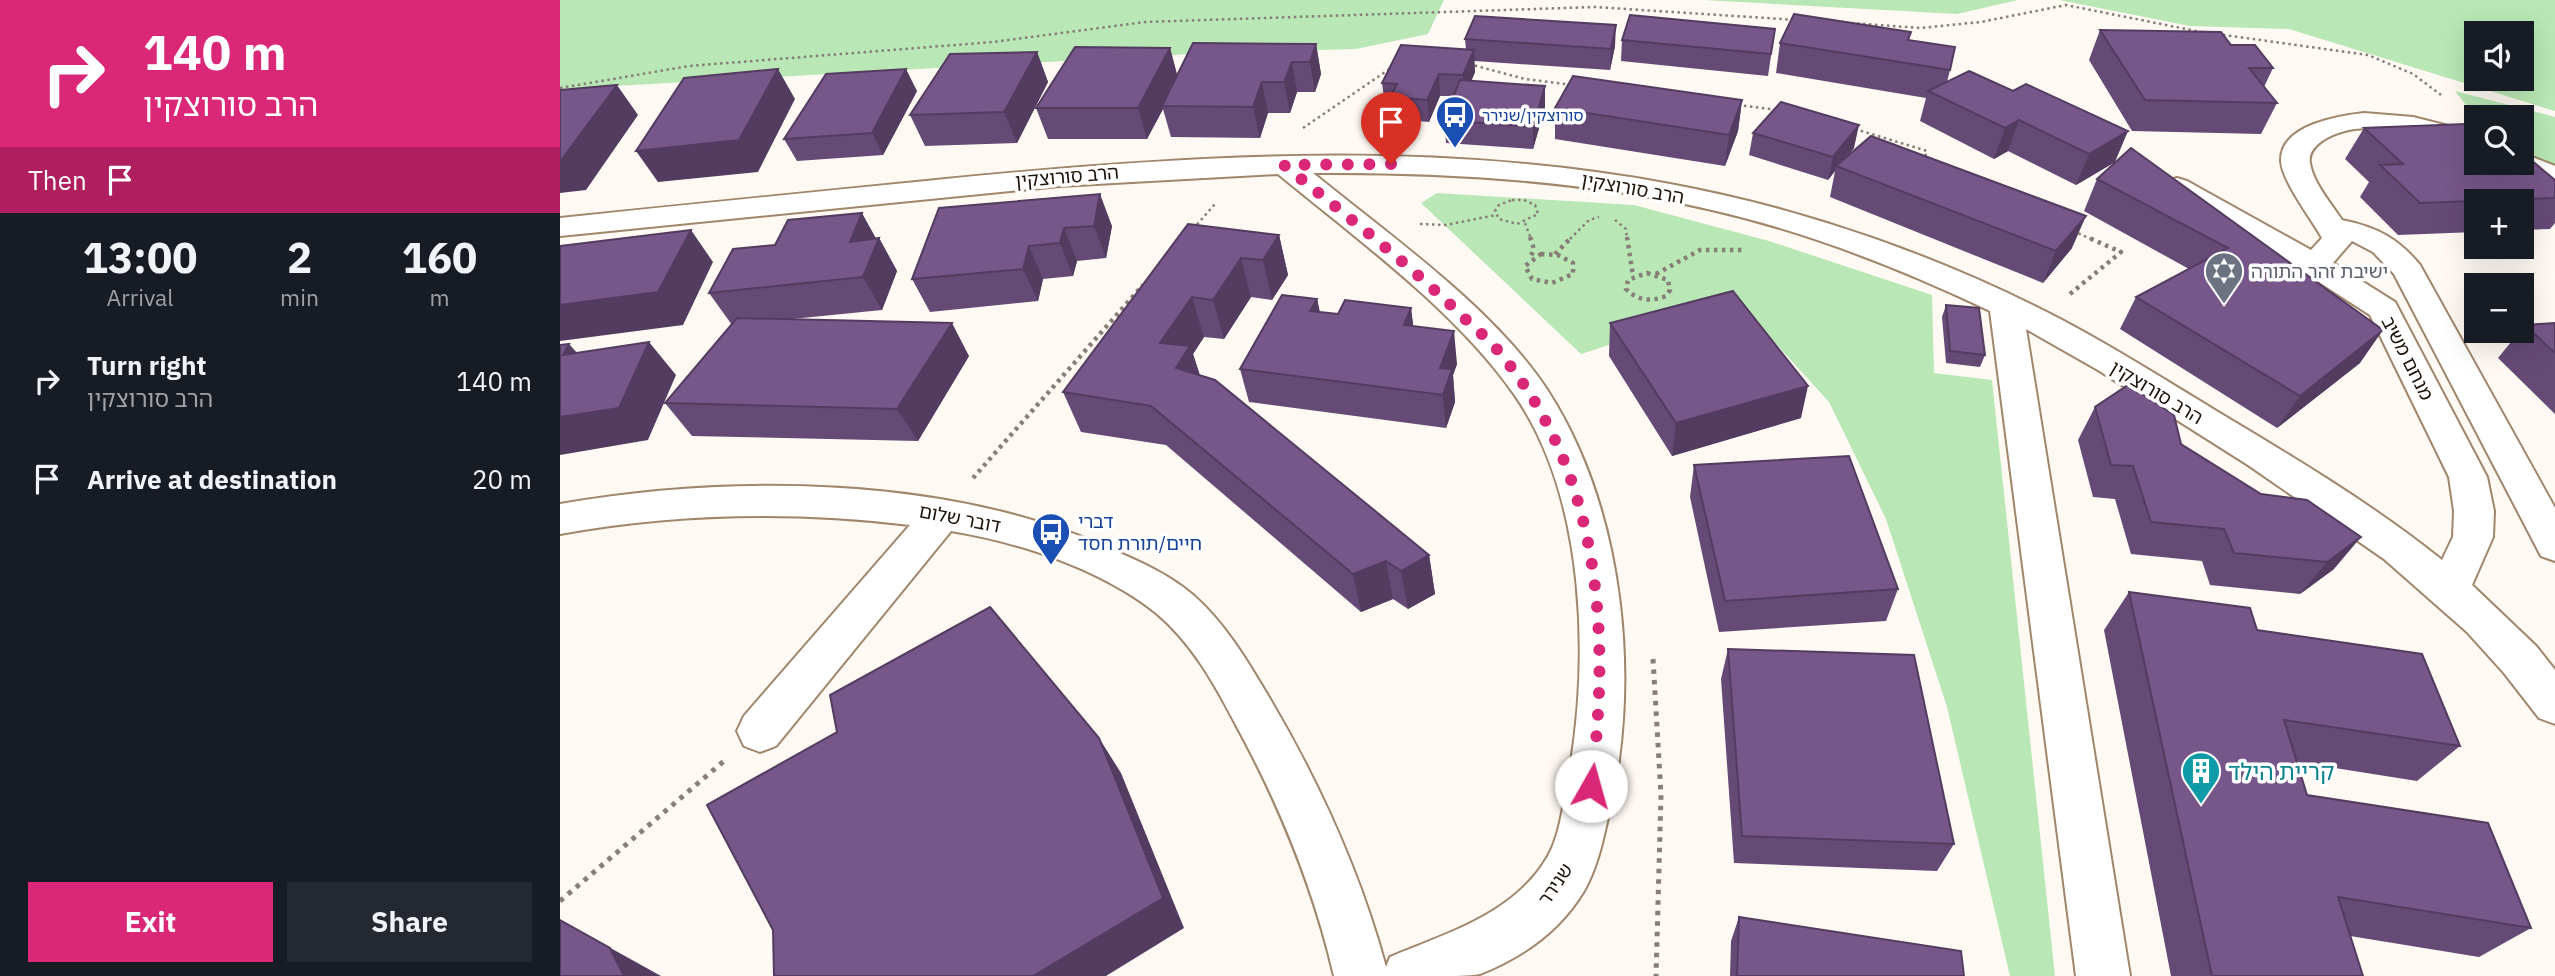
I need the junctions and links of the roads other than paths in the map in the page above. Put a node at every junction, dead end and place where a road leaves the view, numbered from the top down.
1 (2464, 137) edge
2 (1266, 165) junction
3 (2534, 167) edge
4 (2555, 177) edge
5 (2177, 187) edge
6 (560, 227) edge
7 (2331, 227) junction
8 (2319, 268) junction
9 (2021, 313) junction
10 (943, 513) junction
11 (560, 519) edge
12 (2555, 545) edge
13 (2450, 588) junction
14 (2555, 704) edge
15 (760, 731) road end
16 (1362, 976) edge
17 (1409, 976) edge
18 (2103, 976) edge

1 - 7 street
2 - 6 street, הרב סורוצקין
2 - 9 street, הרב סורוצקין
2 - 17 street, שנירר
3 - 4 street
5 - 8 street, מנחם משיב
7 - 8 street
7 - 12 street
8 - 13 street, מנחם משיב
9 - 13 street, הרב סורוצקין
9 - 18 street
10 - 11 street, דובר שלום
10 - 15 street
10 - 16 street, דובר שלום
13 - 14 street, הרב סורוצקין

